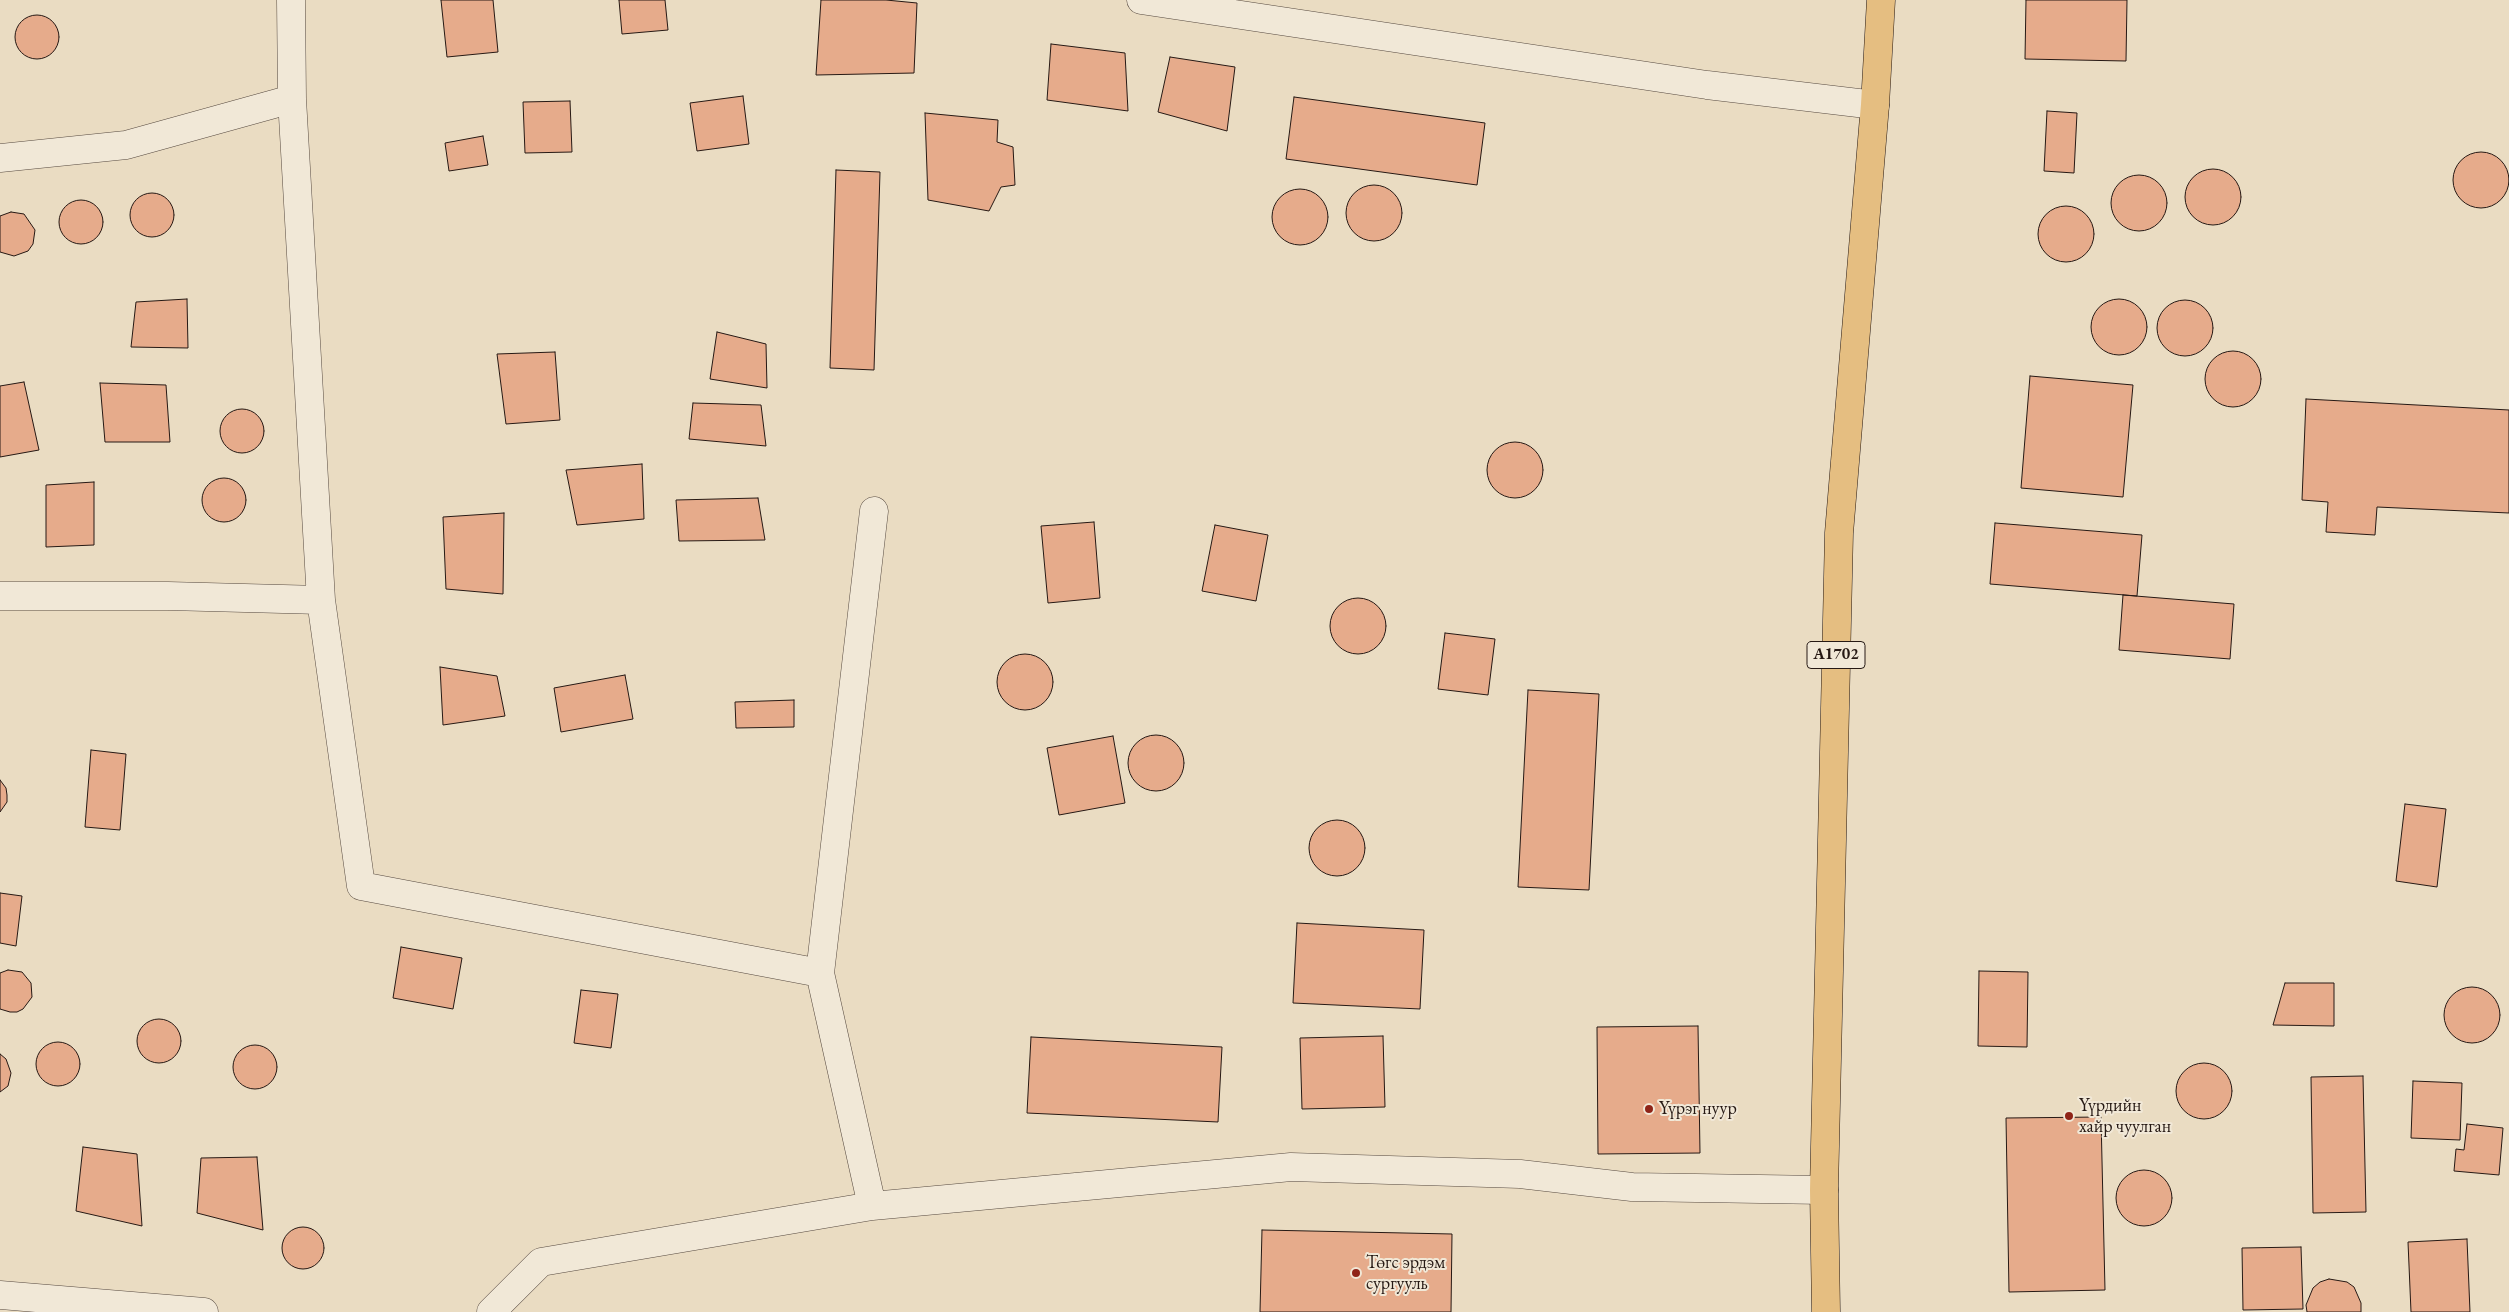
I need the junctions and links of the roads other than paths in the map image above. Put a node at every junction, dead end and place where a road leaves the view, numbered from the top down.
1 (291, 0) edge
2 (1141, 0) edge
3 (1880, 0) edge
4 (292, 99) junction
5 (1875, 105) junction
6 (0, 158) edge
7 (874, 511) dead end
8 (0, 596) edge
9 (321, 600) junction
10 (820, 973) junction
11 (1824, 1190) junction
12 (872, 1206) junction
13 (0, 1295) edge
14 (204, 1312) edge
15 (491, 1312) edge
16 (1826, 1312) edge

1 - 4 street
2 - 5 street
3 - 5 highway, A1702
4 - 6 street
4 - 9 street
5 - 11 highway, A1702
7 - 10 street
8 - 9 street
9 - 10 street
10 - 12 street
11 - 12 street
11 - 16 highway, A1702
12 - 15 street
13 - 14 street

